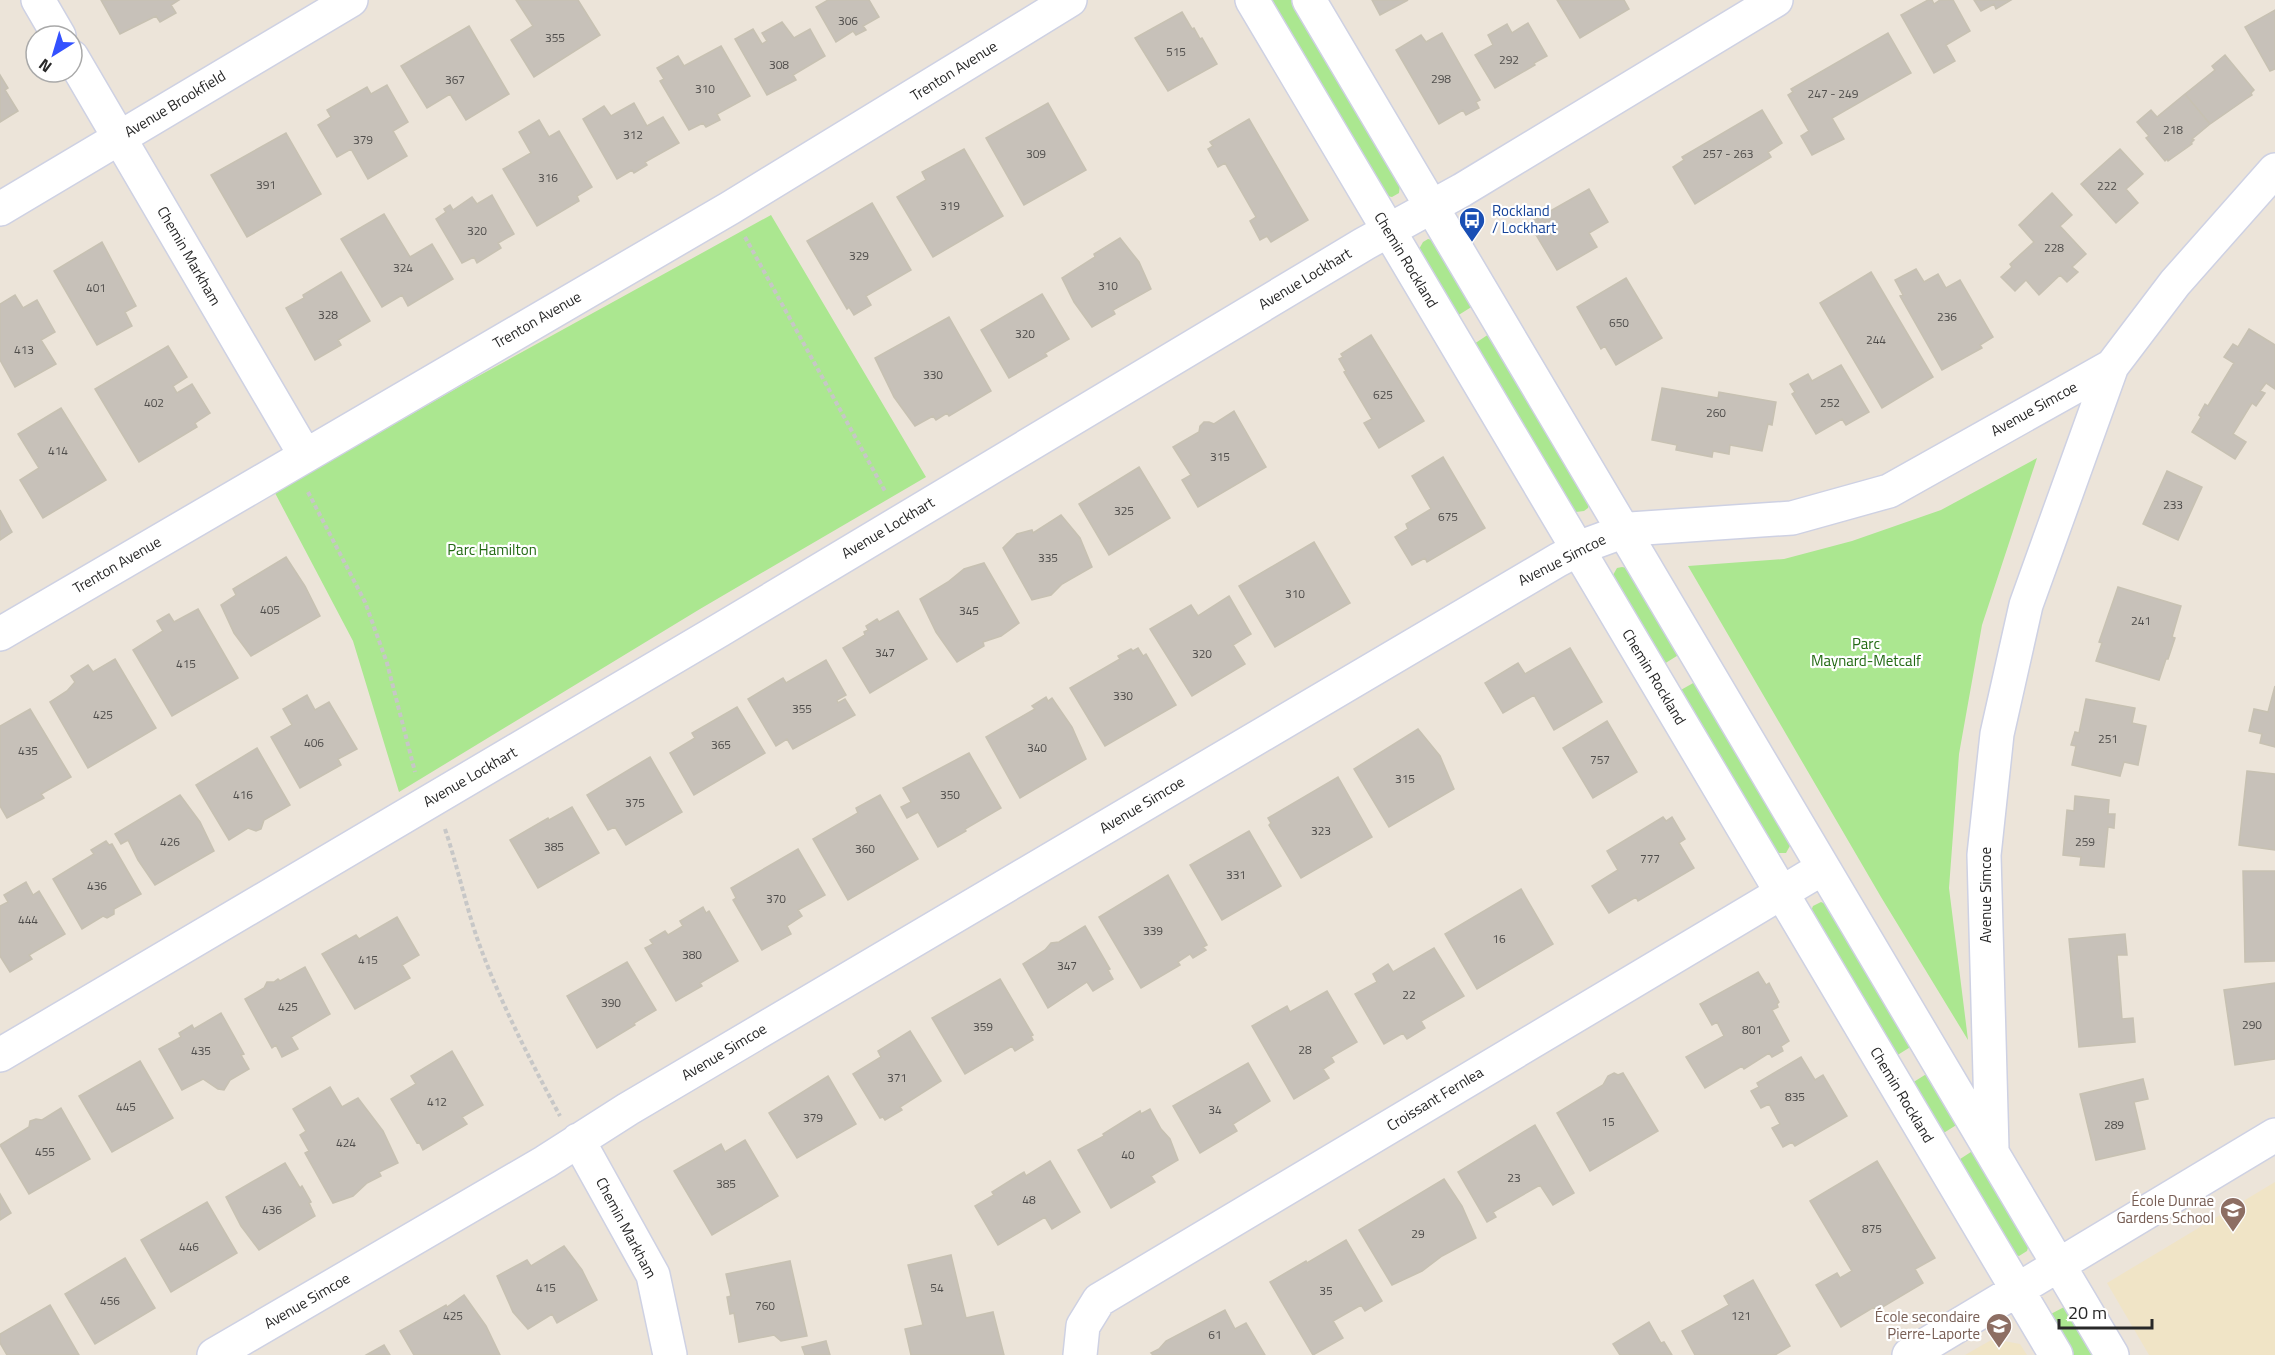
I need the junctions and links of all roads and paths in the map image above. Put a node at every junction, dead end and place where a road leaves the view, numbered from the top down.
1 (38, 0) edge
2 (351, 0) edge
3 (1070, 0) edge
4 (1252, 0) edge
5 (1309, 0) edge
6 (1776, 0) edge
7 (52, 24) edge
8 (84, 77) edge
9 (120, 137) junction
10 (2275, 170) edge
11 (1431, 207) junction
12 (0, 208) edge
13 (730, 208) junction
14 (1389, 230) junction
15 (2112, 366) junction
16 (305, 455) junction
17 (306, 488) dead end
18 (900, 520) junction
19 (1622, 531) junction
20 (1578, 549) junction
21 (0, 634) edge
22 (417, 781) dead end
23 (444, 825) dead end
24 (1823, 868) junction
25 (1781, 892) junction
26 (0, 1056) edge
27 (571, 1131) junction
28 (2275, 1135) edge
29 (1993, 1154) junction
30 (2058, 1264) junction
31 (2017, 1290) junction
32 (214, 1355) edge
33 (670, 1355) edge
34 (1080, 1355) edge
35 (1909, 1355) edge
36 (2056, 1355) edge
37 (2112, 1355) edge

1 - 7 street
2 - 9 street, Avenue Brookfield
3 - 13 street, Trenton Avenue
4 - 14 street, Chemin Rockland
5 - 11 street
6 - 11 street, Avenue Lockhart
8 - 9 street, Chemin Markham
9 - 12 street, Avenue Brookfield
9 - 16 street, Chemin Markham
10 - 15 street, Avenue Simcoe
11 - 14 street, Avenue Lockhart
11 - 19 street
13 - 16 street, Trenton Avenue
13 - 18 path
14 - 18 street, Avenue Lockhart
14 - 20 street, Chemin Rockland
15 - 19 street, Avenue Simcoe
15 - 29 street, Avenue Simcoe
16 - 21 street, Trenton Avenue
17 - 22 path
18 - 26 street, Avenue Lockhart
19 - 20 street, Avenue Simcoe
19 - 24 street
20 - 25 street, Chemin Rockland
20 - 27 street, Avenue Simcoe
23 - 27 path
24 - 25 street, Croissant Fernlea
24 - 29 street
25 - 31 street, Chemin Rockland
25 - 34 street, Croissant Fernlea
27 - 32 street, Avenue Simcoe
27 - 33 street, Chemin Markham
28 - 30 street
29 - 30 street
30 - 31 street
30 - 37 street
31 - 35 street
31 - 36 street, Chemin Rockland

